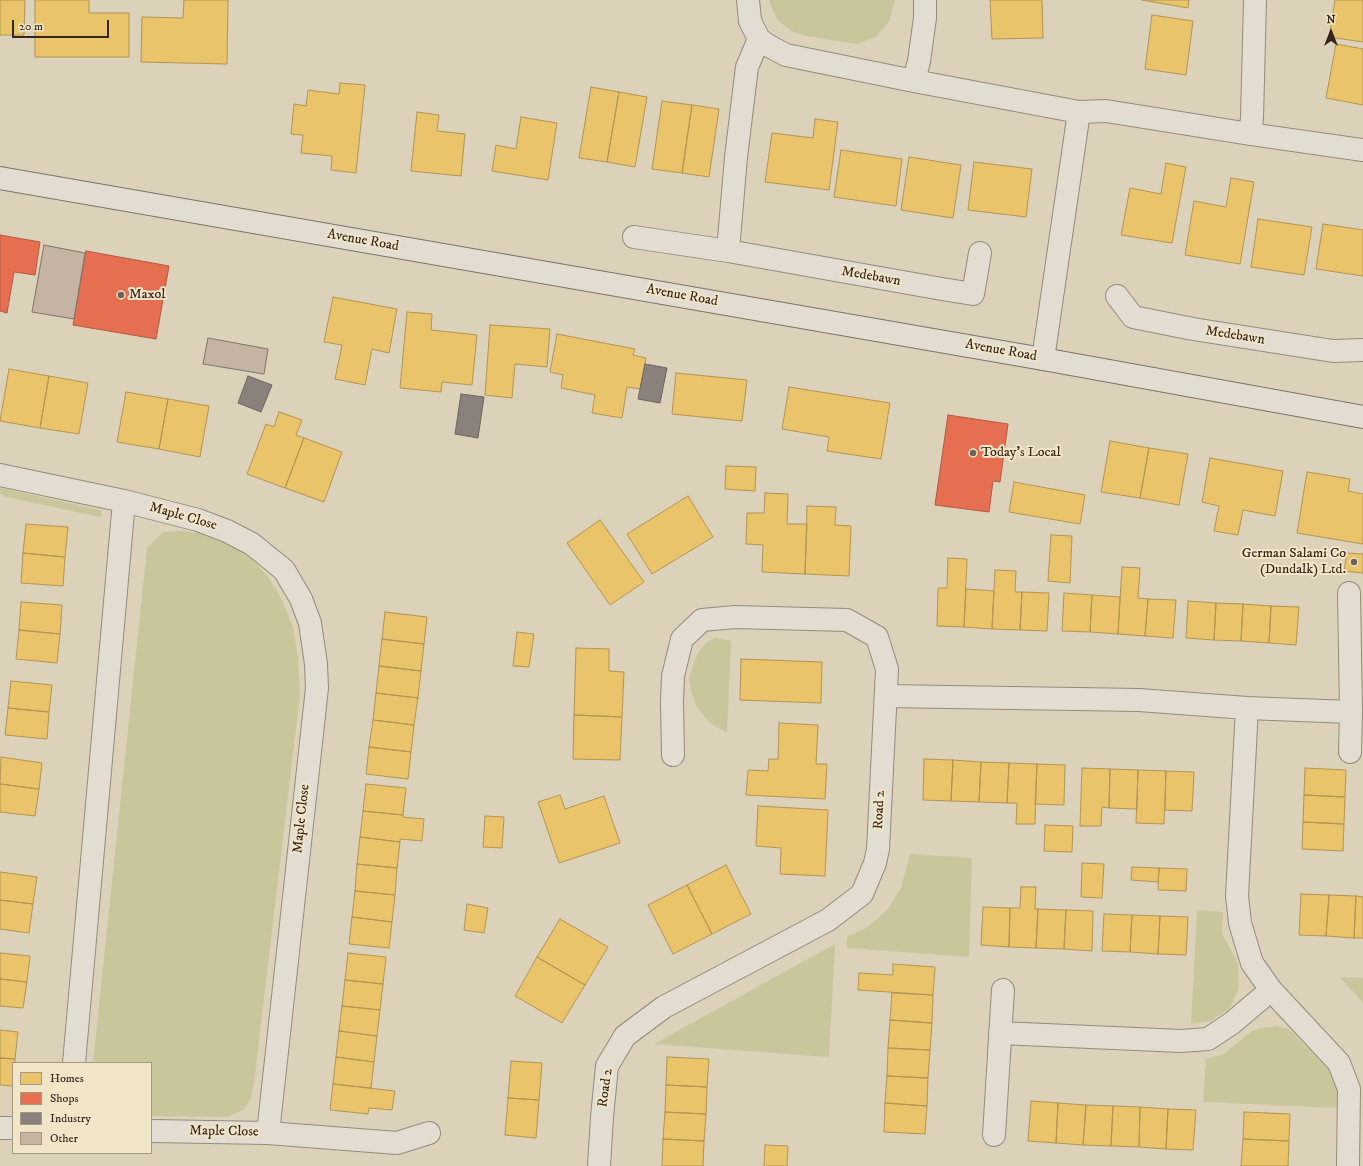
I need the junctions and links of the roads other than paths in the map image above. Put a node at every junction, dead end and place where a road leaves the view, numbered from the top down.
1 (748, 0) edge
2 (925, 0) edge
3 (1256, 0) edge
4 (759, 39) junction
5 (914, 81) junction
6 (1079, 112) junction
7 (1250, 134) junction
8 (1363, 150) edge
9 (0, 178) edge
10 (634, 237) dead end
11 (728, 251) junction
12 (980, 253) dead end
13 (1117, 296) dead end
14 (1363, 350) edge
15 (1043, 359) junction
16 (1363, 417) edge
17 (0, 475) edge
18 (124, 501) junction
19 (1349, 593) dead end
20 (886, 696) junction
21 (1247, 708) junction
22 (1351, 712) junction
23 (1350, 752) dead end
24 (673, 754) dead end
25 (1003, 990) dead end
26 (1271, 990) junction
27 (1000, 1033) junction
28 (74, 1062) edge
29 (0, 1128) edge
30 (12, 1128) edge
31 (152, 1131) edge
32 (268, 1133) junction
33 (429, 1133) dead end
34 (994, 1135) dead end
35 (1353, 1154) edge
36 (599, 1166) edge

1 - 4 street
2 - 5 street
3 - 7 street
4 - 5 street
4 - 11 street
5 - 6 street
6 - 7 street
6 - 15 street
7 - 8 street
9 - 15 street, Avenue Road
10 - 11 street, Medebawn
11 - 12 street, Medebawn
13 - 14 street, Medebawn
15 - 16 street, Avenue Road
17 - 18 street, Maple Close
18 - 28 street
18 - 32 street, Maple Close
19 - 22 street
20 - 21 street
20 - 24 street, Road 2
20 - 36 street, Road 2
21 - 22 street
21 - 26 street
22 - 23 street
25 - 27 street
26 - 27 street
26 - 35 street
27 - 34 street
29 - 30 street
31 - 32 street, Maple Close
32 - 33 street

